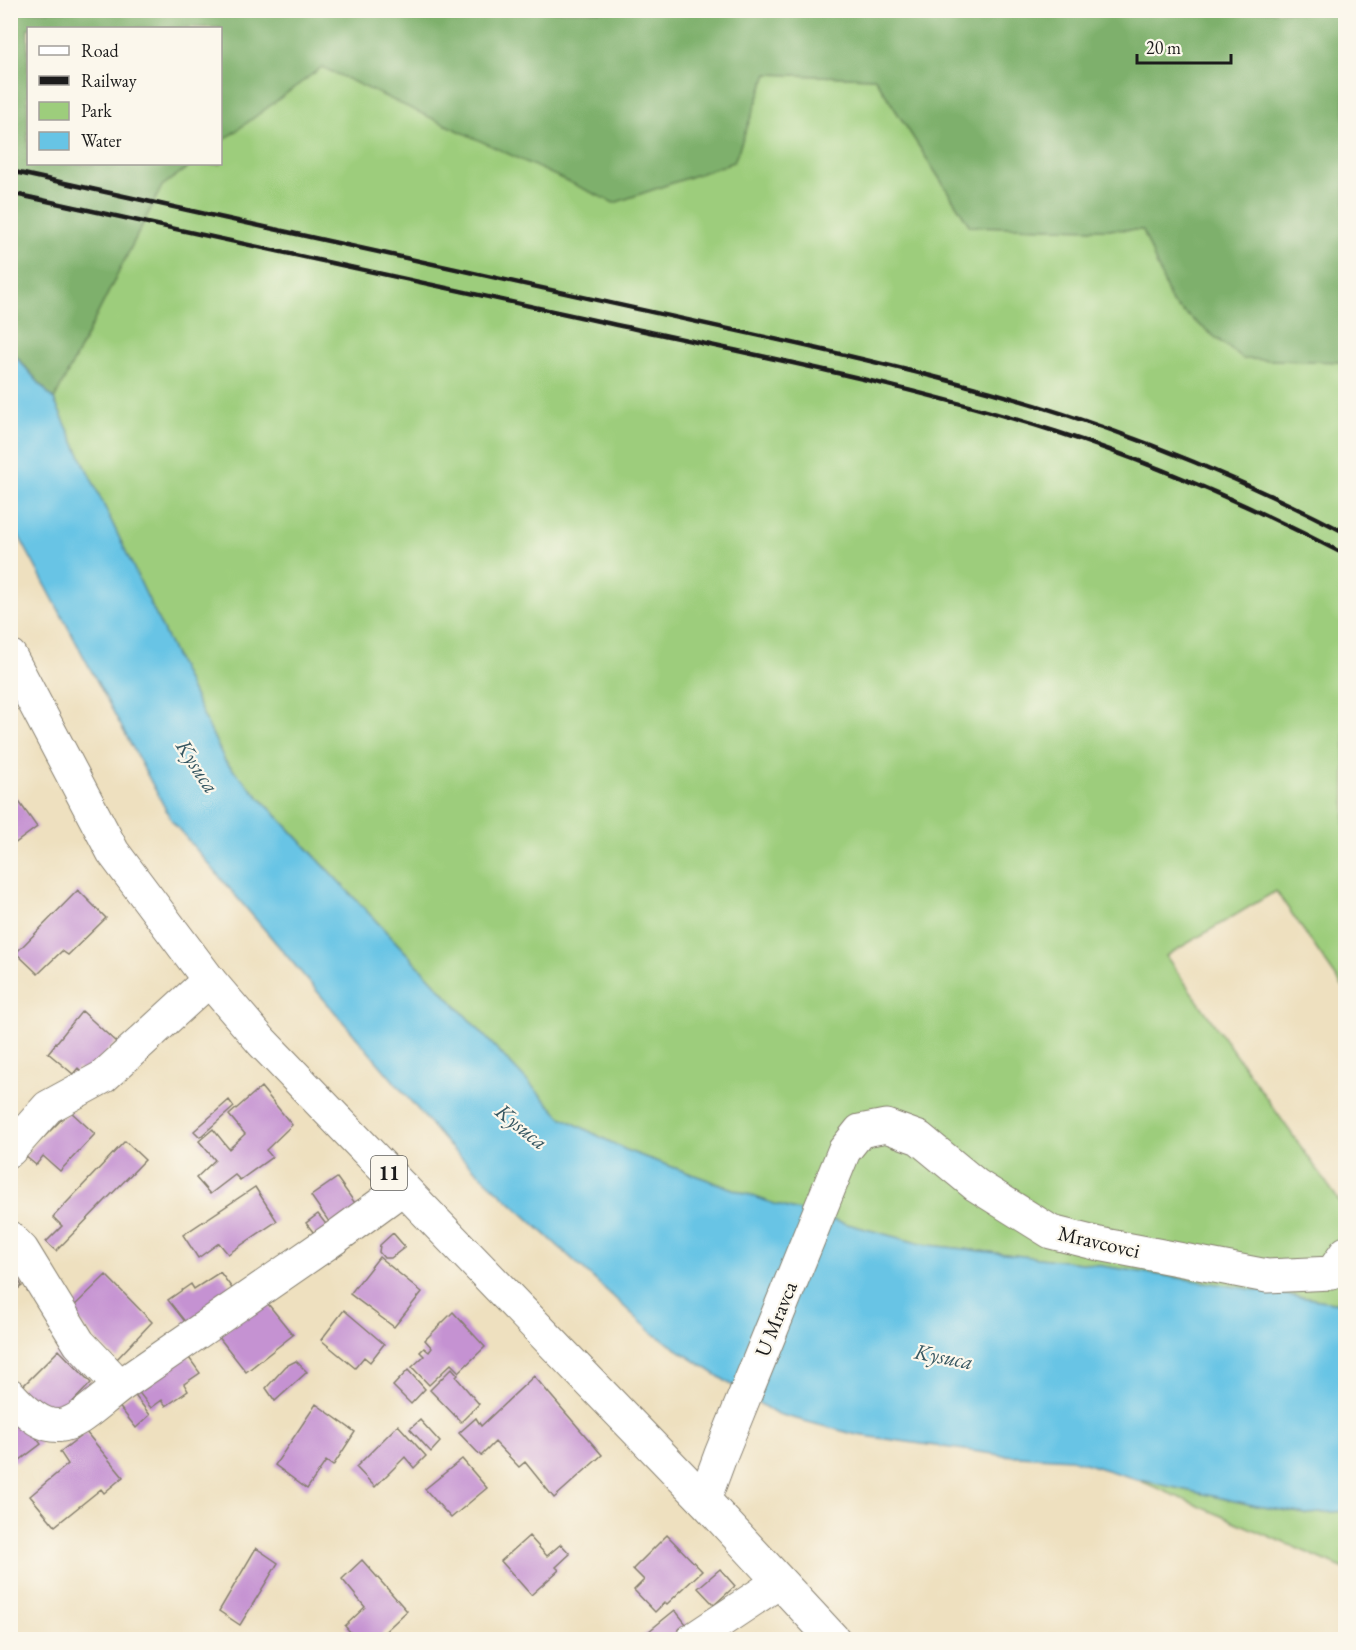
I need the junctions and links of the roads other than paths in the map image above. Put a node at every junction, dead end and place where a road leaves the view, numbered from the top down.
1 (10, 656) edge
2 (209, 980) junction
3 (10, 1150) edge
4 (831, 1184) joint
5 (403, 1188) junction
6 (10, 1238) edge
7 (1346, 1253) edge
8 (120, 1386) junction
9 (10, 1395) edge
10 (704, 1500) junction
11 (779, 1582) junction
12 (692, 1640) edge
13 (834, 1640) edge

1 - 2 street, 11
2 - 3 street
2 - 5 street, 11
4 - 7 street, Mravcovci
4 - 10 street, U Mravca
5 - 8 street
5 - 10 street, 11
6 - 8 street
8 - 9 street
10 - 11 street, 11
11 - 12 street
11 - 13 street, 11

